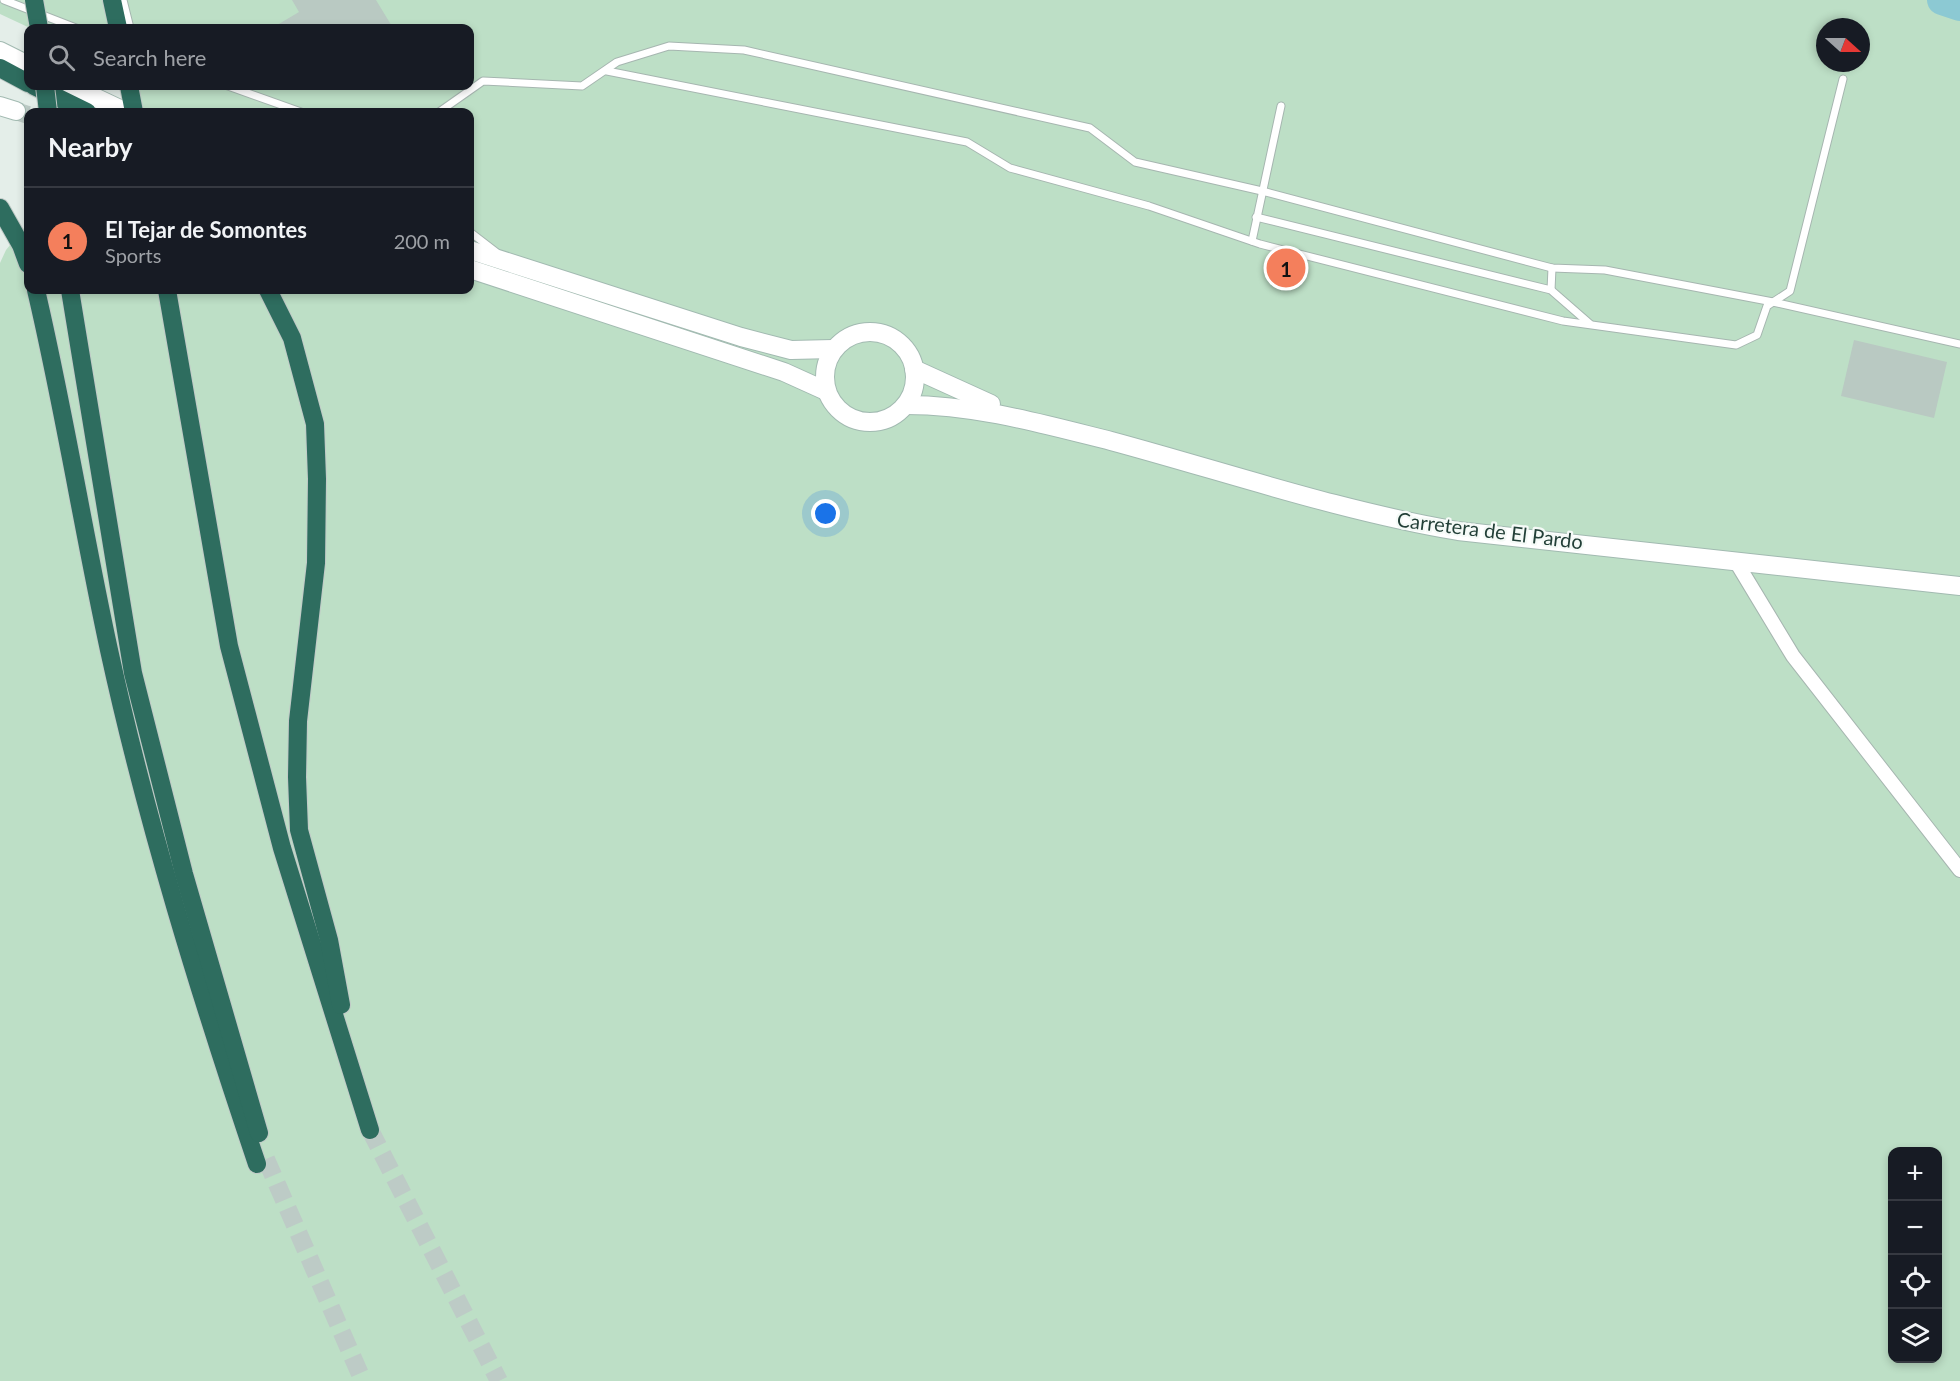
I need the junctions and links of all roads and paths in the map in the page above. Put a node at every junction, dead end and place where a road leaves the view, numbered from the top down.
1 (4, 0) edge
2 (34, 0) edge
3 (112, 0) edge
4 (123, 0) edge
5 (38, 24) edge
6 (66, 24) edge
7 (117, 24) edge
8 (129, 24) edge
9 (0, 51) edge
10 (24, 63) edge
11 (0, 68) edge
12 (607, 71) junction
13 (1843, 79) dead end
14 (24, 81) edge
15 (474, 87) edge
16 (42, 90) edge
17 (45, 90) edge
18 (79, 90) edge
19 (130, 90) edge
20 (239, 90) edge
21 (470, 90) edge
22 (1281, 106) dead end
23 (48, 108) edge
24 (79, 108) edge
25 (118, 108) edge
26 (133, 108) edge
27 (290, 108) edge
28 (445, 108) edge
29 (1262, 191) junction
30 (0, 208) edge
31 (1256, 217) junction
32 (474, 235) edge
33 (1252, 241) junction
34 (474, 251) edge
35 (24, 253) edge
36 (510, 263) junction
37 (1552, 268) junction
38 (474, 270) edge
39 (1551, 290) junction
40 (37, 294) edge
41 (71, 294) edge
42 (168, 294) edge
43 (270, 294) edge
44 (1773, 302) junction
45 (1590, 324) junction
46 (1960, 344) edge
47 (833, 349) junction
48 (915, 369) junction
49 (826, 391) junction
50 (906, 405) junction
51 (1031, 421) junction
52 (1735, 560) junction
53 (1960, 586) edge
54 (1960, 870) edge
55 (355, 1083) junction
56 (370, 1130) tunnel mouth

1 - 6 lane
2 - 5 highway, bridge
3 - 7 highway
4 - 8 lane
9 - 10 street
11 - 14 highway
12 - 15 lane
12 - 29 lane
12 - 33 lane
13 - 44 lane
16 - 24 highway
17 - 23 highway, bridge
18 - 25 street
19 - 26 highway
20 - 27 lane
21 - 28 lane
22 - 29 lane
29 - 31 lane
29 - 37 lane
30 - 35 highway
31 - 33 lane
31 - 39 lane
32 - 36 lane
33 - 45 lane
34 - 36 street
36 - 47 street
37 - 39 lane
37 - 44 lane
38 - 49 street
39 - 45 lane
40 - 41 highway
42 - 55 highway
43 - 55 highway
44 - 45 lane
44 - 46 lane
47 - 48 street
47 - 49 street
48 - 50 street
48 - 51 street, Carretera de El Pardo
49 - 50 street
50 - 51 street, Carretera de El Pardo
51 - 52 street, Carretera de El Pardo
52 - 53 street, Carretera de El Pardo
52 - 54 street
55 - 56 highway

